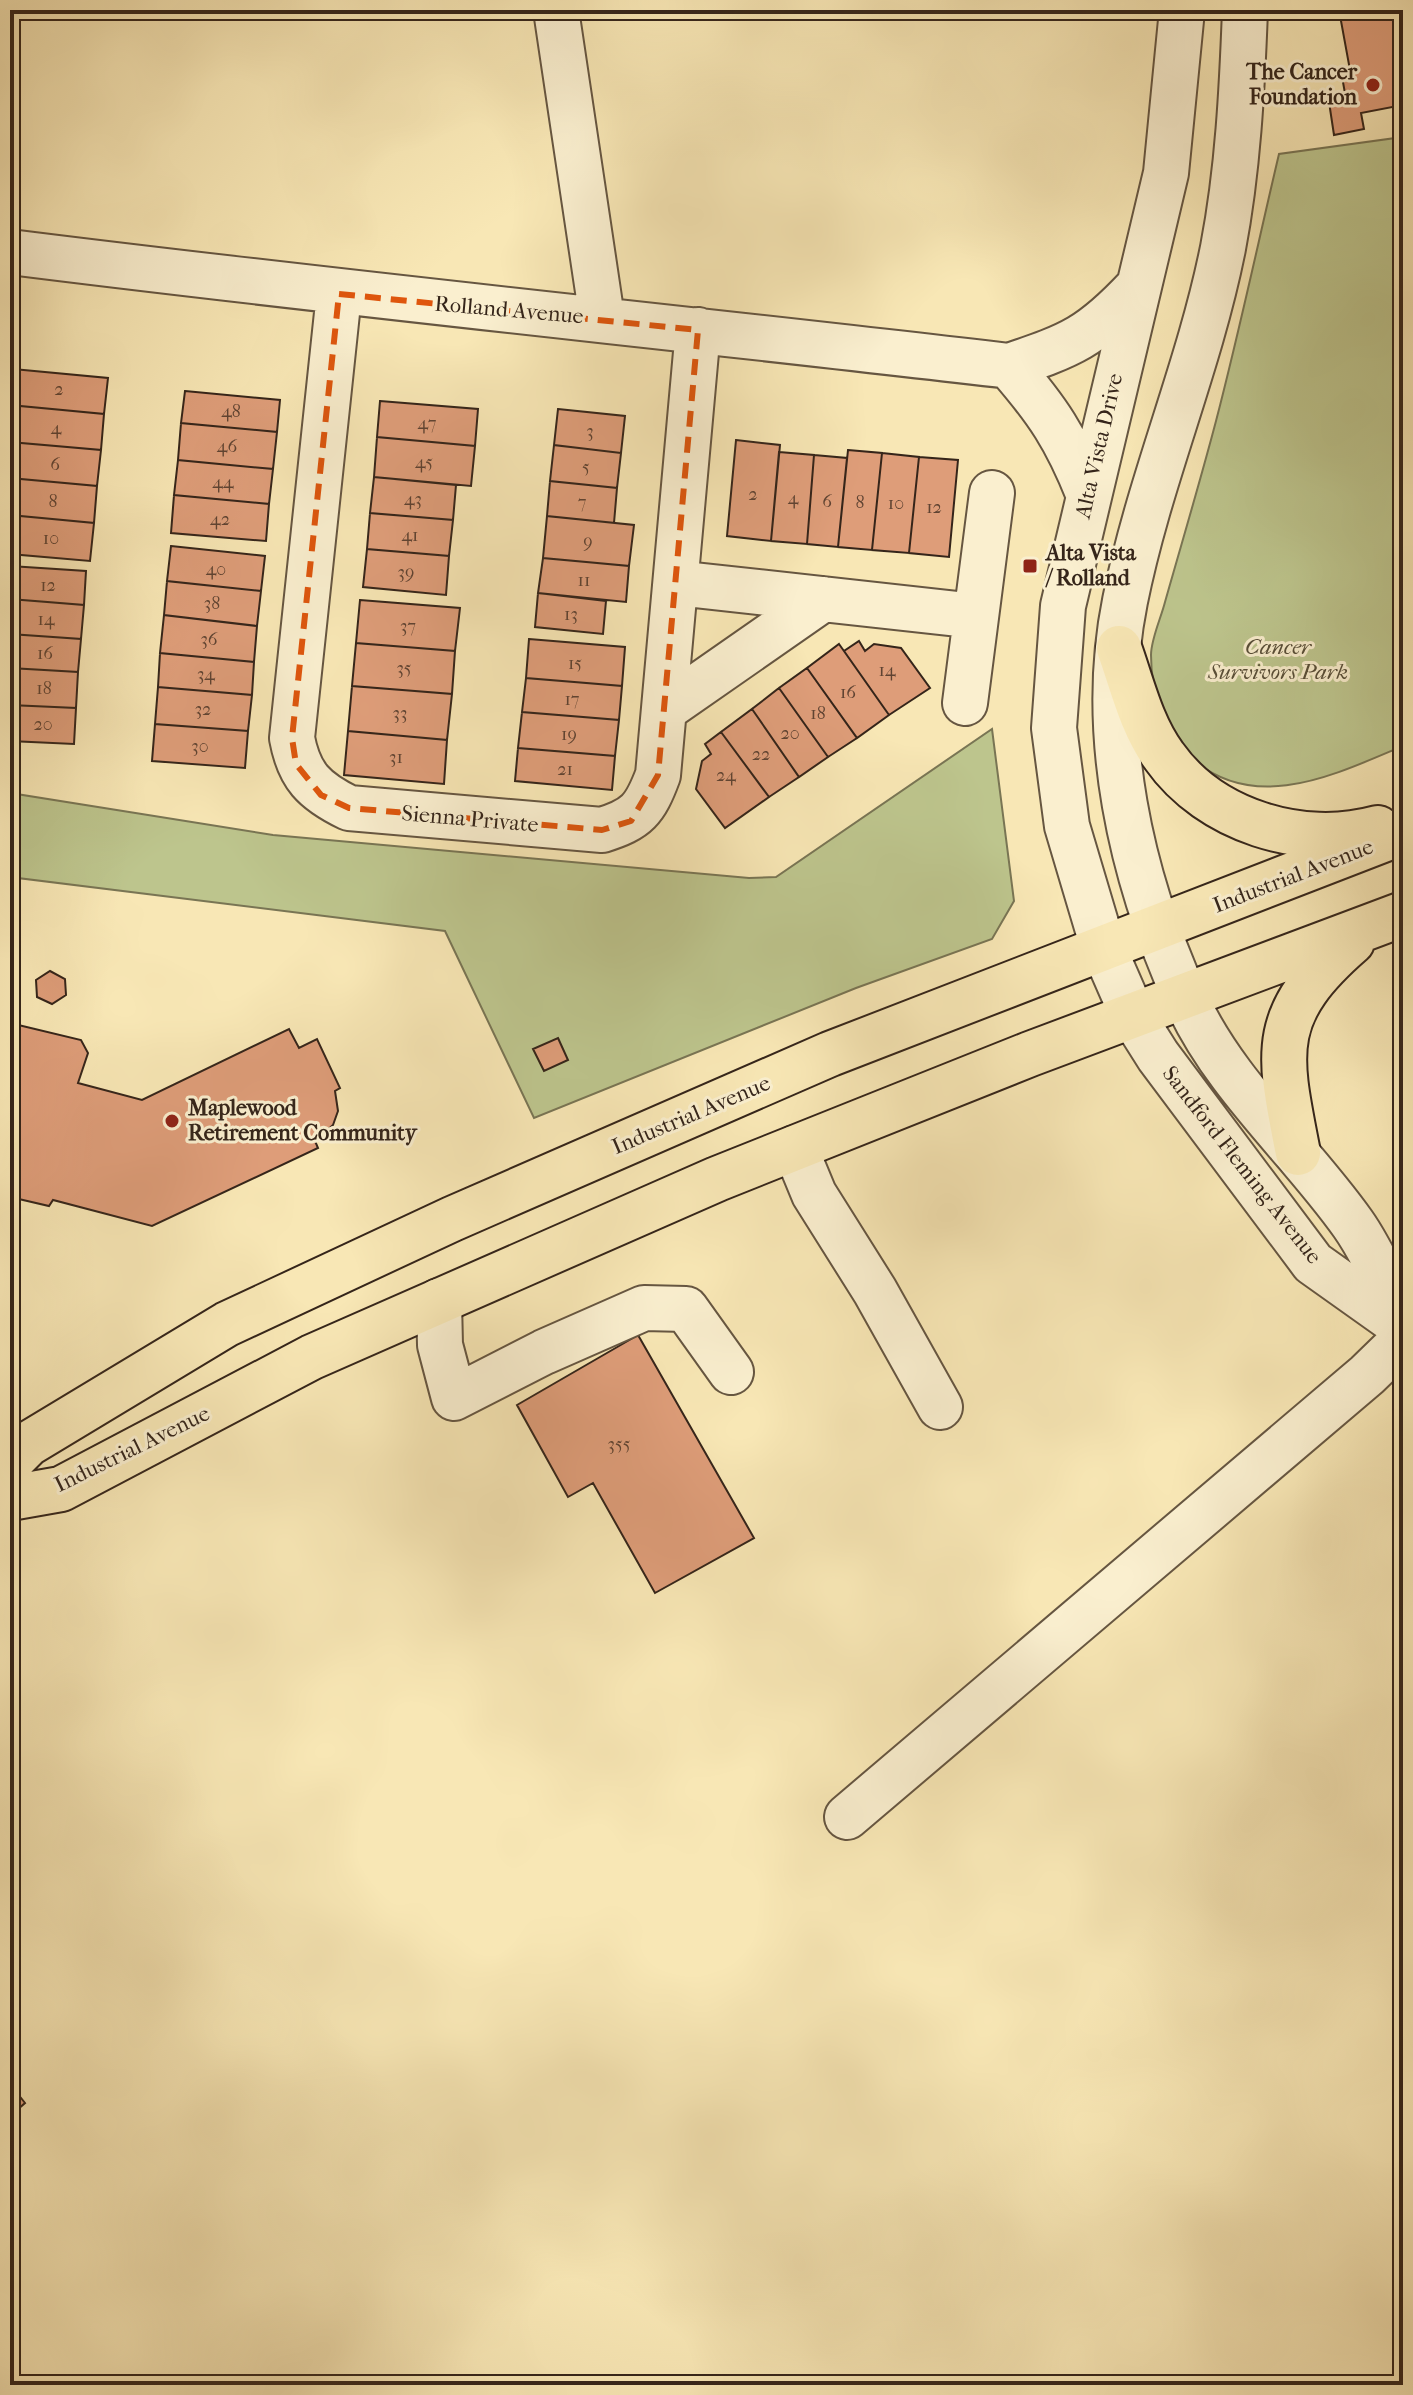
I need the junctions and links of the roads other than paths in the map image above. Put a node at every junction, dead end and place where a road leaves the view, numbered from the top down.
1 (556, 10) edge
2 (1182, 10) edge
3 (1245, 10) edge
4 (10, 252) edge
5 (1137, 288) junction
6 (339, 294) junction
7 (602, 318) junction
8 (698, 330) junction
9 (1009, 366) junction
10 (992, 493) dead end
11 (1088, 493) junction
12 (676, 583) junction
13 (823, 599) junction
14 (976, 616) junction
15 (1119, 648) junction
16 (965, 703) dead end
17 (665, 709) junction
18 (1403, 821) edge
19 (1403, 832) edge
20 (1384, 922) edge
21 (1159, 925) junction
22 (1103, 947) junction
23 (1185, 997) junction
24 (1134, 1018) junction
25 (795, 1148) junction
26 (1298, 1153) junction
27 (439, 1301) junction
28 (1403, 1317) edge
29 (1403, 1327) edge
30 (1403, 1340) edge
31 (731, 1372) dead end
32 (940, 1407) dead end
33 (10, 1462) edge
34 (10, 1498) edge
35 (847, 1817) dead end

1 - 7 street
2 - 5 street, Alta Vista Drive
3 - 15 street
4 - 6 street, Rolland Avenue
5 - 9 street, Rolland Avenue
5 - 11 street, Alta Vista Drive
6 - 7 street, Rolland Avenue
6 - 17 street, Sienna Private
7 - 8 street, Rolland Avenue
8 - 9 street, Rolland Avenue
8 - 12 street, Sienna Private
9 - 11 street
10 - 14 street
11 - 22 street, Alta Vista Drive
12 - 13 street
12 - 17 street, Sienna Private
13 - 14 street
13 - 17 street
14 - 16 street
15 - 18 main road
15 - 21 street
19 - 21 main road, Industrial Avenue
20 - 23 main road, Industrial Avenue
20 - 26 main road
21 - 22 main road, Industrial Avenue
21 - 23 street
22 - 24 street, Alta Vista Drive
22 - 33 main road, Industrial Avenue
23 - 24 main road, Industrial Avenue
23 - 26 street
24 - 25 main road, Industrial Avenue
24 - 29 street, Sandford Fleming Avenue
25 - 27 main road, Industrial Avenue
25 - 32 street
26 - 28 street
27 - 31 street
27 - 34 main road, Industrial Avenue
30 - 35 street

